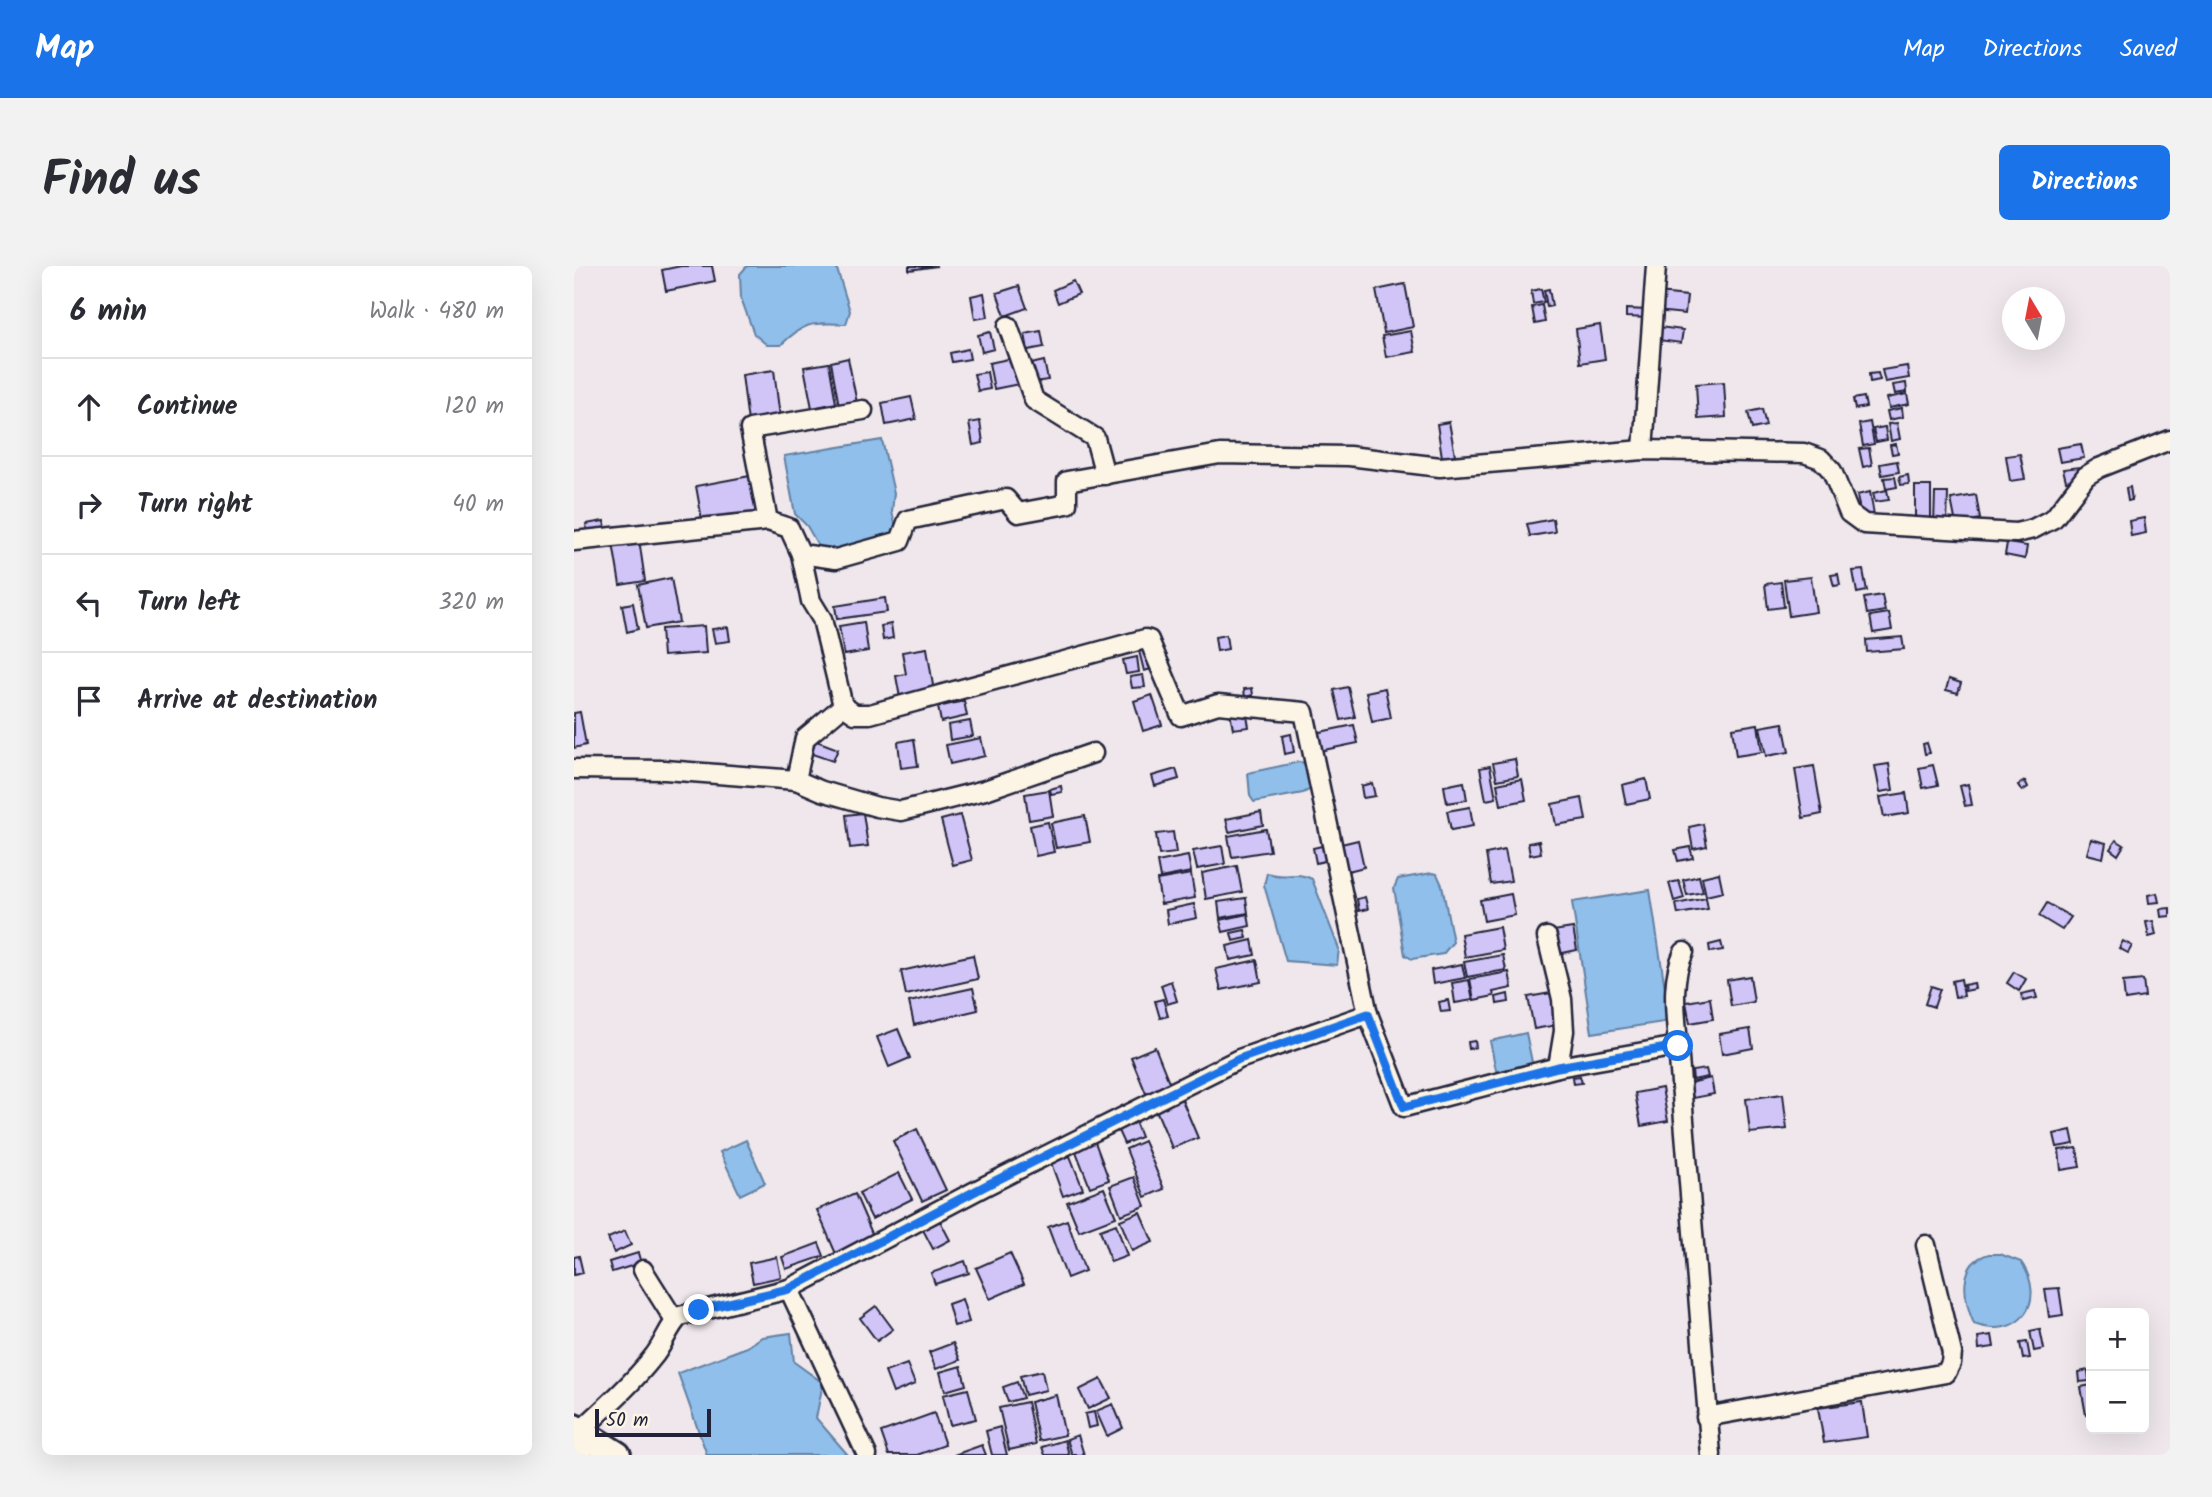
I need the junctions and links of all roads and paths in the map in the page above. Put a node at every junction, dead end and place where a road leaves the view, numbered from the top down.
1 (1656, 266) edge
2 (1008, 326) dead end
3 (863, 410) dead end
4 (2170, 440) edge
5 (1643, 450) junction
6 (1105, 475) junction
7 (768, 521) junction
8 (574, 541) edge
9 (801, 554) junction
10 (843, 706) junction
11 (1093, 753) dead end
12 (574, 769) edge
13 (796, 780) junction
14 (1547, 937) dead end
15 (1684, 952) dead end
16 (1368, 1014) junction
17 (1678, 1046) junction
18 (1558, 1067) junction
19 (1926, 1245) dead end
20 (643, 1270) dead end
21 (789, 1289) junction
22 (675, 1321) junction
23 (1706, 1417) junction
24 (577, 1441) edge
25 (617, 1455) edge
26 (867, 1455) edge
27 (1711, 1455) edge

1 - 5 street
2 - 6 street
3 - 7 street
4 - 5 street
5 - 6 street
6 - 9 street
7 - 8 street
7 - 9 street
9 - 10 street
10 - 13 street
10 - 16 street
11 - 13 street
12 - 13 street
14 - 18 street
15 - 17 street
16 - 18 street
16 - 21 street
17 - 18 street
17 - 23 street
19 - 23 street
20 - 22 street
21 - 22 street
21 - 26 street
22 - 24 street
23 - 27 street
24 - 25 highway

